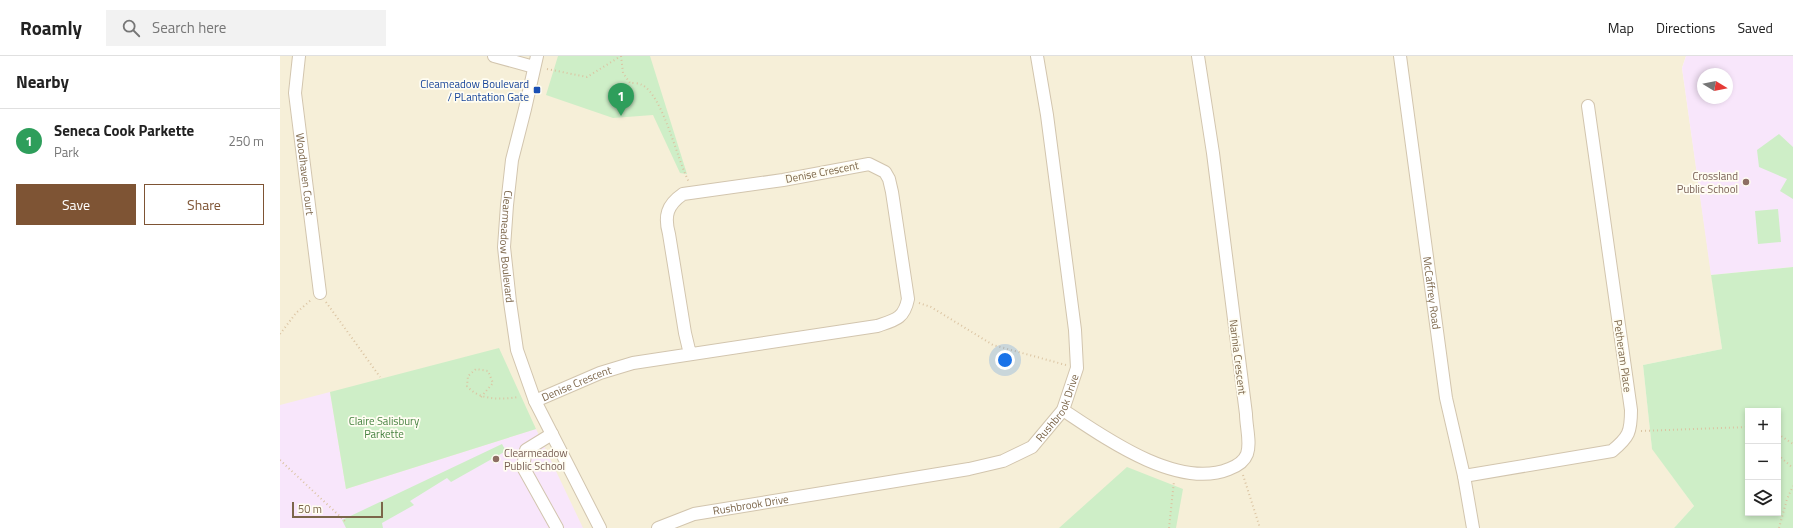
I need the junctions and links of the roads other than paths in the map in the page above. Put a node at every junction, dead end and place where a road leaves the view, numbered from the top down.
1 (299, 56) edge
2 (494, 56) edge
3 (1037, 56) edge
4 (1198, 56) edge
5 (1400, 56) edge
6 (535, 61) edge
7 (1588, 106) dead end
8 (320, 293) road end
9 (690, 354) junction
10 (535, 401) junction
11 (1063, 410) junction
12 (552, 434) junction
13 (1464, 476) junction
14 (557, 528) edge
15 (600, 528) edge
16 (658, 528) edge
17 (1473, 528) edge

1 - 8 street, Woodhaven Court
2 - 6 street
3 - 11 street, Rushbrook Drive
4 - 11 street, Narinia Crescent
5 - 13 street, McCaffrey Road
6 - 10 street, Clearmeadow Boulevard
7 - 13 street, Petheram Place
9 - 9 street, Denise Crescent
9 - 10 street, Denise Crescent
10 - 12 street, Clearmeadow Boulevard
11 - 16 street, Rushbrook Drive
12 - 14 street
12 - 15 street, Clearmeadow Boulevard
13 - 17 street, McCaffrey Road

